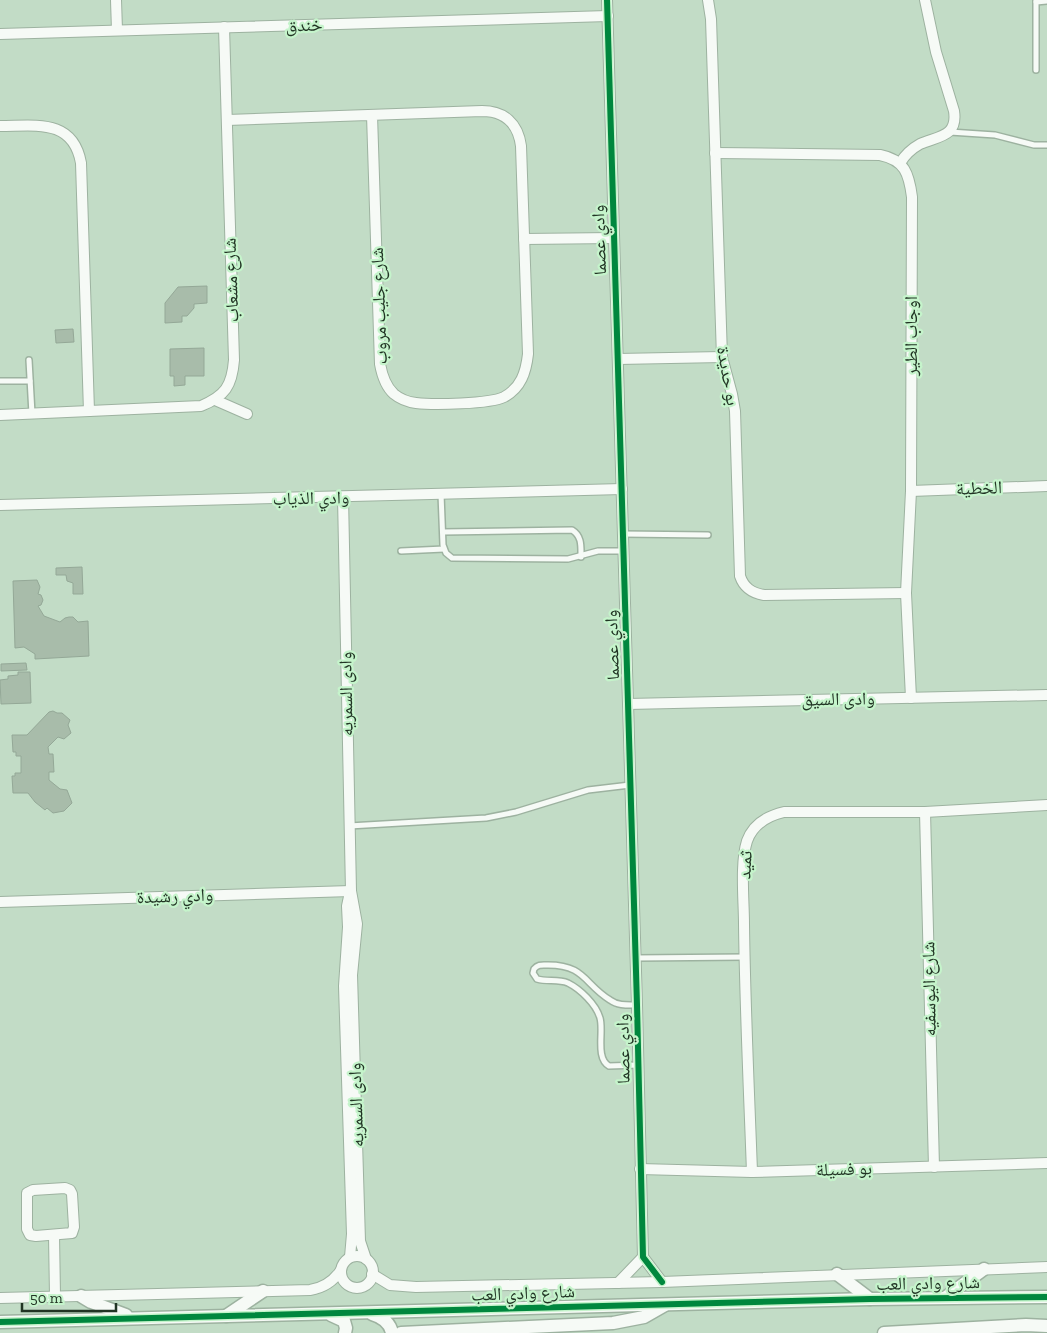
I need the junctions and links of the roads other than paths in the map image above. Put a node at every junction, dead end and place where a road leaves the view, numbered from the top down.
1 (116, 0) edge
2 (607, 0) edge
3 (708, 0) edge
4 (925, 0) edge
5 (1036, 1) edge
6 (1047, 1) edge
7 (608, 16) junction
8 (224, 27) junction
9 (117, 30) junction
10 (0, 34) edge
11 (1036, 70) dead end
12 (372, 115) junction
13 (227, 120) junction
14 (0, 126) edge
15 (949, 132) junction
16 (1047, 145) edge
17 (715, 154) junction
18 (900, 163) junction
19 (614, 238) junction
20 (524, 239) junction
21 (722, 358) junction
22 (618, 359) junction
23 (30, 360) dead end
24 (0, 381) edge
25 (30, 381) junction
26 (215, 400) junction
27 (89, 411) junction
28 (32, 414) junction
29 (247, 414) dead end
30 (0, 415) edge
31 (1047, 486) edge
32 (622, 489) junction
33 (911, 491) junction
34 (441, 493) junction
35 (343, 497) junction
36 (0, 505) edge
37 (443, 532) junction
38 (623, 534) junction
39 (708, 535) dead end
40 (444, 549) junction
41 (401, 551) dead end
42 (624, 551) junction
43 (581, 557) junction
44 (906, 593) junction
45 (1047, 694) edge
46 (911, 698) junction
47 (628, 704) junction
48 (630, 785) junction
49 (1047, 805) edge
50 (925, 812) junction
51 (349, 826) junction
52 (351, 891) junction
53 (0, 902) edge
54 (744, 957) junction
55 (635, 958) junction
56 (637, 1005) junction
57 (639, 1065) junction
58 (1047, 1162) edge
59 (934, 1167) junction
60 (640, 1169) junction
61 (752, 1172) junction
62 (54, 1235) junction
63 (350, 1257) junction
64 (643, 1257) junction
65 (366, 1259) junction
66 (1047, 1267) edge
67 (984, 1269) junction
68 (341, 1270) junction
69 (372, 1274) junction
70 (837, 1274) junction
71 (662, 1282) junction
72 (618, 1283) junction
73 (263, 1291) junction
74 (55, 1296) junction
75 (81, 1296) junction
76 (946, 1297) junction
77 (1047, 1297) edge
78 (0, 1298) edge
79 (870, 1299) junction
80 (668, 1304) junction
81 (368, 1313) junction
82 (328, 1314) junction
83 (225, 1317) junction
84 (133, 1318) junction
85 (0, 1322) edge
86 (1047, 1326) edge
87 (1028, 1329) edge
88 (345, 1333) edge
89 (392, 1333) edge
90 (401, 1333) edge
91 (884, 1333) edge

1 - 9 street
2 - 7 street, وادي عصما
3 - 17 street, بو حديدة
4 - 15 street
5 - 6 lane
5 - 11 lane
7 - 8 street, خندق
7 - 19 street, وادي عصما
8 - 9 street, خندق
8 - 13 street, شارع مشعاب
9 - 10 street, خندق
12 - 13 street, شارع جليب مروب
12 - 20 street, شارع جليب مروب
12 - 20 street, شارع جليب مروب
13 - 26 street, شارع مشعاب
14 - 27 street
15 - 16 lane
15 - 18 street
17 - 18 street
17 - 21 street, بو حديدة
18 - 33 street, اوجاب الطير
19 - 20 street
19 - 22 street, وادي عصما
21 - 22 street
21 - 44 street, بو حديدة
22 - 32 street, وادي عصما
23 - 25 lane
24 - 25 lane
25 - 28 lane
26 - 27 street
26 - 29 street
27 - 28 street
28 - 30 street
31 - 33 street, الخطية
32 - 34 street, وادي الذياب
32 - 38 street, وادي عصما
33 - 44 street, اوجاب الطير
34 - 35 street, وادي الذياب
34 - 37 lane
35 - 36 street, وادي الذياب
35 - 51 street, وادى السمريه
37 - 40 lane
37 - 43 lane
38 - 39 lane
38 - 42 street, وادي عصما
40 - 41 lane
40 - 43 lane
42 - 43 lane
42 - 47 street, وادي عصما
44 - 46 street, اوجاب الطير
45 - 46 street, وادى السيق
46 - 47 street, وادى السيق
47 - 48 street, وادي عصما
48 - 51 lane
48 - 55 street, وادي عصما
49 - 50 street, ثميد
50 - 54 street, ثميد
50 - 59 street, شارع اليوسفيه
51 - 52 street, وادى السمريه
52 - 53 street, وادي رشيدة
52 - 63 street, وادى السمريه
52 - 65 street, وادى السمريه
54 - 55 lane
54 - 61 street, ثميد
55 - 56 street, وادي عصما
56 - 57 street, وادي عصما
56 - 57 lane
57 - 60 street, وادي عصما
58 - 59 street, بو فسيلة
59 - 61 street, بو فسيلة
60 - 61 street, بو فسيلة
60 - 64 street, وادي عصما
62 - 62 street
62 - 74 street
63 - 65 street
63 - 68 street
64 - 71 street
64 - 72 street
65 - 69 street
66 - 67 street
67 - 70 street
67 - 76 street
68 - 69 street
68 - 73 street
69 - 72 street
70 - 71 street
70 - 79 street
71 - 72 street
73 - 75 street
73 - 83 street
74 - 75 street
74 - 78 street
75 - 84 street
76 - 77 street, شارع وادي العب
76 - 79 street, شارع وادي العب
79 - 80 street, شارع وادي العب
80 - 81 street, شارع وادي العب
80 - 90 street
81 - 82 street, شارع وادي العب
81 - 89 street
82 - 83 street, شارع وادي العب
82 - 88 street
83 - 84 street, شارع وادي العب
84 - 85 street, شارع وادي العب
86 - 87 street
87 - 91 street

